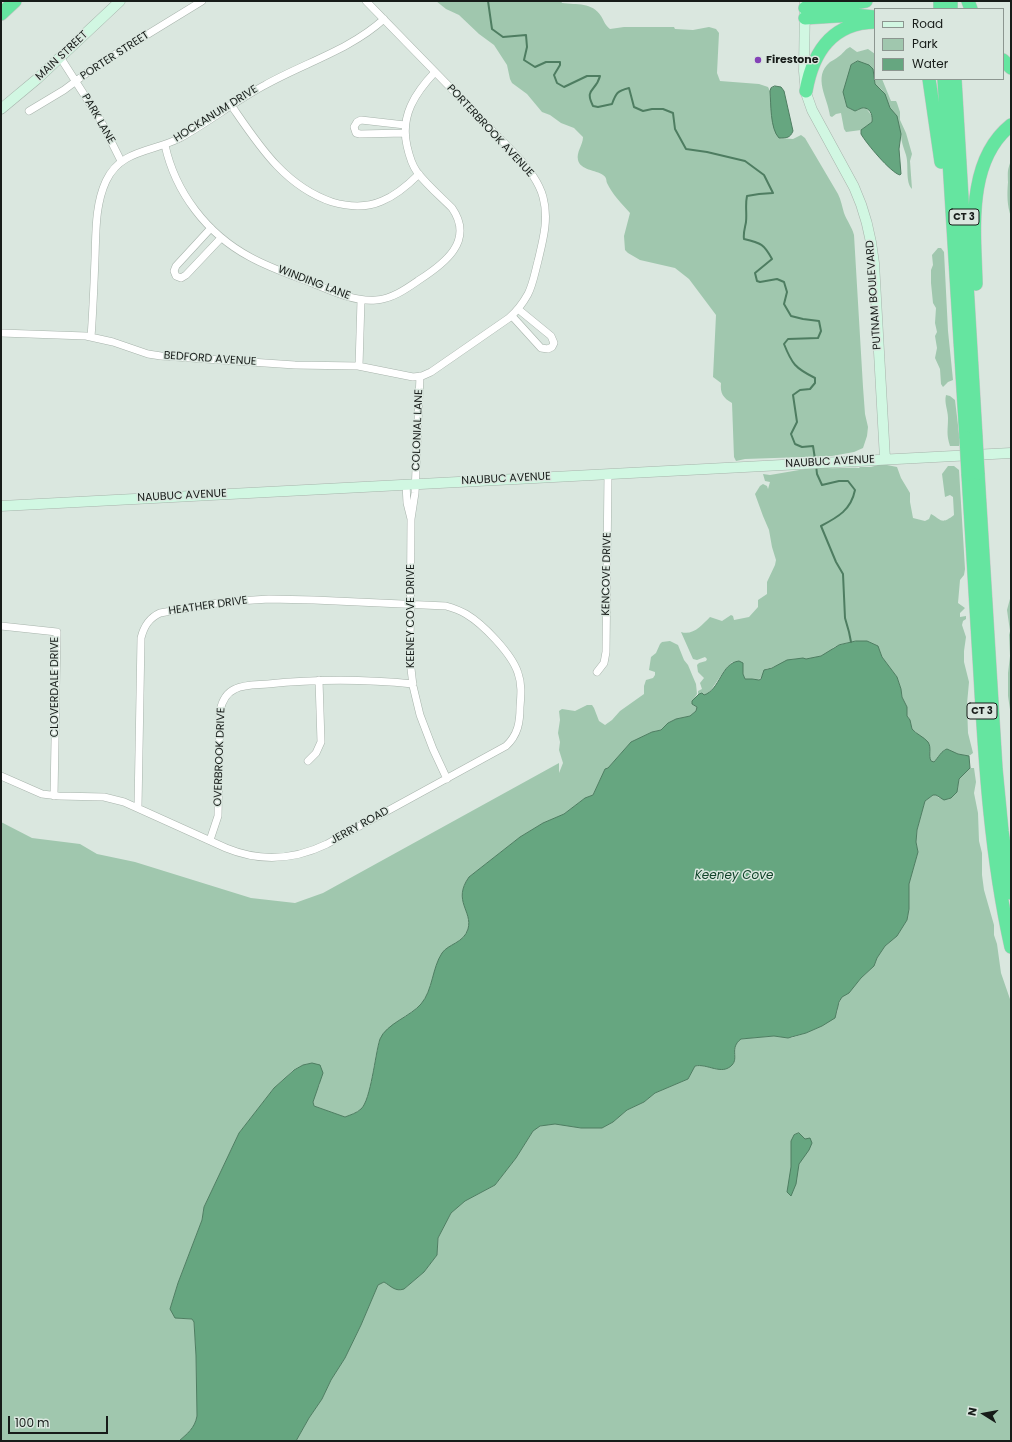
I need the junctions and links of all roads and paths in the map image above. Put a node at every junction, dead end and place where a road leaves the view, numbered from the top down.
1 (15, 1) edge
2 (120, 1) edge
3 (202, 1) edge
4 (366, 1) edge
5 (860, 1) edge
6 (805, 9) edge
7 (1, 14) edge
8 (874, 17) edge
9 (384, 19) junction
10 (874, 22) edge
11 (60, 57) junction
12 (435, 72) junction
13 (929, 80) edge
14 (944, 80) edge
15 (955, 80) edge
16 (76, 81) junction
17 (806, 91) junction
18 (231, 105) junction
19 (1, 109) edge
20 (29, 111) dead end
21 (405, 125) junction
22 (1011, 125) edge
23 (405, 133) junction
24 (165, 145) junction
25 (121, 161) junction
26 (419, 174) junction
27 (211, 228) junction
28 (954, 234) junction
29 (221, 238) junction
30 (361, 300) junction
31 (518, 309) junction
32 (512, 316) junction
33 (1, 332) edge
34 (92, 337) junction
35 (972, 356) junction
36 (359, 366) junction
37 (420, 376) junction
38 (971, 437) junction
39 (1011, 453) edge
40 (885, 459) junction
41 (608, 474) junction
42 (973, 474) junction
43 (411, 484) junction
44 (1, 506) edge
45 (410, 604) junction
46 (1, 626) edge
47 (597, 672) dead end
48 (319, 680) junction
49 (413, 684) junction
50 (308, 762) dead end
51 (1, 776) edge
52 (448, 779) junction
53 (54, 796) junction
54 (138, 807) junction
55 (210, 840) junction
56 (1011, 893) edge
57 (1011, 947) edge

1 - 7 highway
2 - 11 main road, MAIN STREET
3 - 16 street, PORTER STREET
4 - 9 street, PORTERBROOK AVENUE
5 - 6 highway
6 - 8 highway
6 - 17 main road, PUTNAM BOULEVARD
9 - 12 street, PORTERBROOK AVENUE
9 - 18 street, HOCKANUM DRIVE
10 - 17 highway
11 - 16 street, PARK LANE
11 - 19 main road, MAIN STREET
12 - 21 street, WINDING LANE
12 - 31 street, PORTERBROOK AVENUE
13 - 28 highway
14 - 28 highway, CT 3
15 - 35 highway, CT 3
16 - 20 street, PORTER STREET
16 - 25 street, PARK LANE
17 - 40 main road, PUTNAM BOULEVARD
18 - 24 street, HOCKANUM DRIVE
18 - 26 street
21 - 23 street, WINDING LANE
21 - 23 street
22 - 35 highway
23 - 26 street, WINDING LANE
24 - 25 street, HOCKANUM DRIVE
24 - 27 street, WINDING LANE
25 - 34 street, HOCKANUM DRIVE
26 - 30 street, WINDING LANE
27 - 29 street, WINDING LANE
27 - 29 street
28 - 38 highway, CT 3
29 - 30 street, WINDING LANE
30 - 36 street
31 - 32 street, PORTERBROOK AVENUE
31 - 32 street
32 - 37 street, PORTERBROOK AVENUE
33 - 34 street, BEDFORD AVENUE
34 - 36 street, BEDFORD AVENUE
35 - 38 highway, CT 3
36 - 37 street, BEDFORD AVENUE
37 - 43 street, COLONIAL LANE
38 - 42 highway, CT 3, bridge
39 - 40 main road, NAUBUC AVENUE
40 - 41 main road, NAUBUC AVENUE
41 - 43 main road, NAUBUC AVENUE
41 - 47 street, KENCOVE DRIVE
42 - 56 highway, CT 3
42 - 57 highway, CT 3
43 - 44 main road, NAUBUC AVENUE
43 - 45 street, KEENEY COVE DRIVE
45 - 49 street, KEENEY COVE DRIVE
45 - 52 street, JERRY ROAD
45 - 54 street, HEATHER DRIVE
46 - 53 street, CLOVERDALE DRIVE
48 - 49 street, OVERBROOK DRIVE
48 - 50 street
48 - 55 street, OVERBROOK DRIVE
49 - 52 street, KEENEY COVE DRIVE
51 - 53 street, JERRY ROAD
52 - 55 street, JERRY ROAD
53 - 54 street, JERRY ROAD
54 - 55 street, JERRY ROAD

